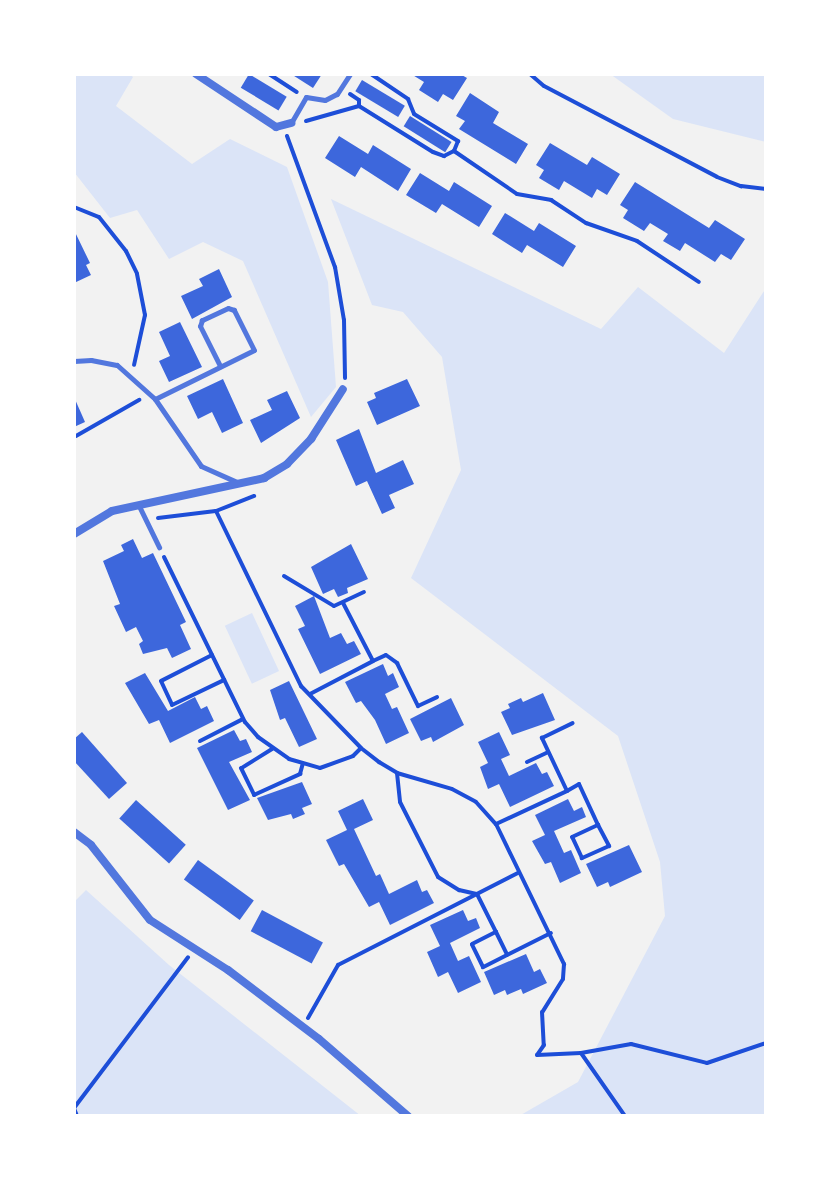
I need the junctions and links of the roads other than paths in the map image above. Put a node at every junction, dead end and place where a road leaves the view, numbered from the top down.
1 (196, 74) edge
2 (350, 74) edge
3 (291, 123) joint
4 (74, 361) edge
5 (220, 366) junction
6 (343, 389) road end
7 (152, 397) junction
8 (240, 483) junction
9 (138, 505) junction
10 (74, 534) edge
11 (159, 547) road end
12 (74, 832) edge
13 (408, 1116) edge

1 - 3 street
2 - 3 lane
4 - 7 lane
5 - 5 lane
5 - 7 lane
6 - 8 street
7 - 8 lane
8 - 9 street
9 - 10 street
9 - 11 lane
12 - 13 street

